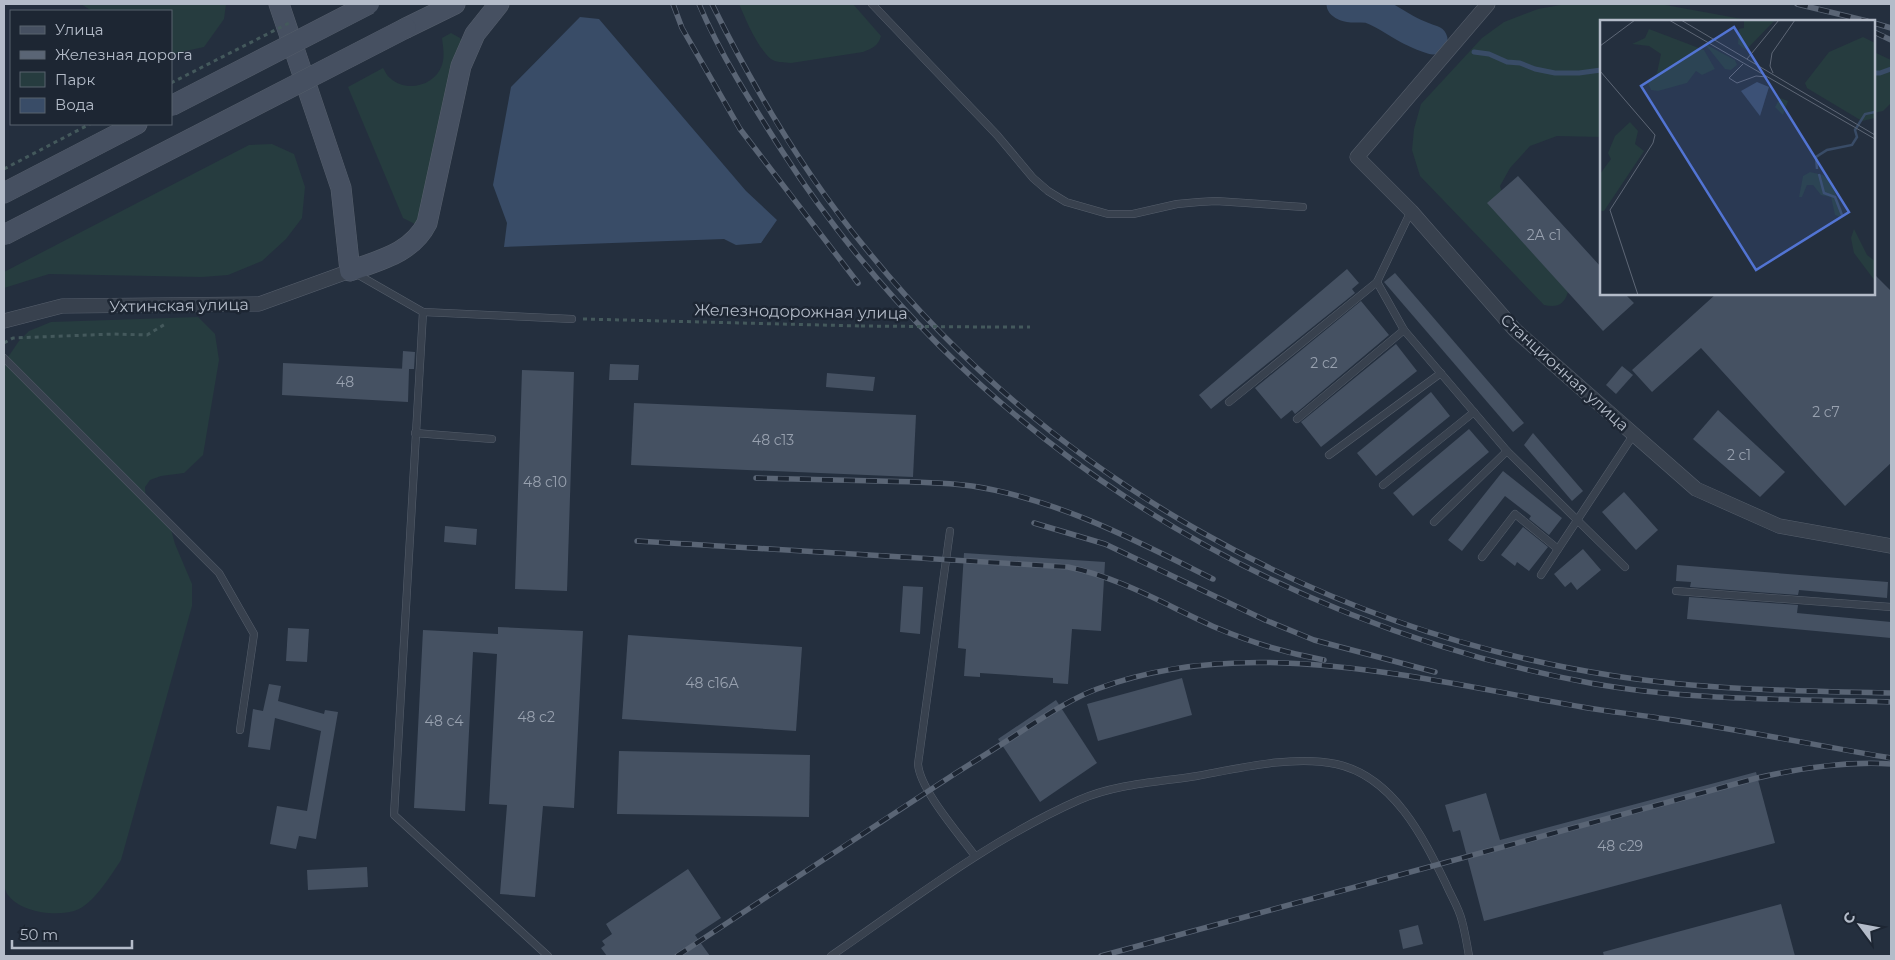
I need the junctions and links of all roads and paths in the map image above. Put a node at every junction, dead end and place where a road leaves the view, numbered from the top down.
1 (279, 4) edge
2 (369, 4) edge
3 (455, 4) edge
4 (499, 4) edge
5 (872, 4) edge
6 (1488, 4) edge
7 (293, 21) dead end
8 (172, 82) edge
9 (172, 105) edge
10 (88, 125) edge
11 (135, 125) edge
12 (4, 169) edge
13 (4, 193) edge
14 (1303, 207) dead end
15 (1411, 211) junction
16 (4, 234) edge
17 (350, 271) junction
18 (1377, 282) junction
19 (423, 312) junction
20 (572, 319) joint
21 (4, 321) edge
22 (167, 323) dead end
23 (1030, 327) dead end
24 (1404, 330) junction
25 (4, 343) edge
26 (4, 358) edge
27 (1441, 373) junction
28 (1229, 402) dead end
29 (1474, 412) junction
30 (1297, 419) dead end
31 (415, 433) junction
32 (1634, 434) junction
33 (492, 439) dead end
34 (1507, 451) junction
35 (1329, 455) dead end
36 (1383, 485) dead end
37 (1577, 520) junction
38 (1434, 522) dead end
39 (950, 531) dead end
40 (1891, 546) edge
41 (1558, 549) junction
42 (1482, 557) dead end
43 (1625, 567) dead end
44 (1541, 575) dead end
45 (1676, 591) dead end
46 (1891, 607) edge
47 (240, 730) dead end
48 (975, 856) junction
49 (548, 956) edge
50 (831, 956) edge
51 (1469, 956) edge

1 - 17 main road
2 - 9 main road, bridge
3 - 16 main road, bridge
4 - 17 main road
5 - 14 lane
6 - 15 street, Станционная улица
7 - 8 path, bridge
10 - 12 path
11 - 13 main road
15 - 18 lane
15 - 32 street, Станционная улица
17 - 19 lane
17 - 21 street, Ухтинская улица
18 - 24 lane
18 - 28 lane
19 - 20 lane
19 - 31 lane
20 - 23 path, Железнодорожная улица, bridge
22 - 25 path
24 - 27 lane
24 - 30 lane
26 - 47 lane
27 - 29 lane
27 - 35 lane
29 - 34 lane
29 - 36 lane
31 - 33 lane
31 - 49 lane
32 - 37 lane
32 - 40 street, Станционная улица
34 - 37 lane
34 - 38 lane
37 - 41 lane
37 - 43 lane
39 - 48 lane
41 - 42 lane
41 - 44 lane
45 - 46 lane
48 - 50 lane
48 - 51 lane

